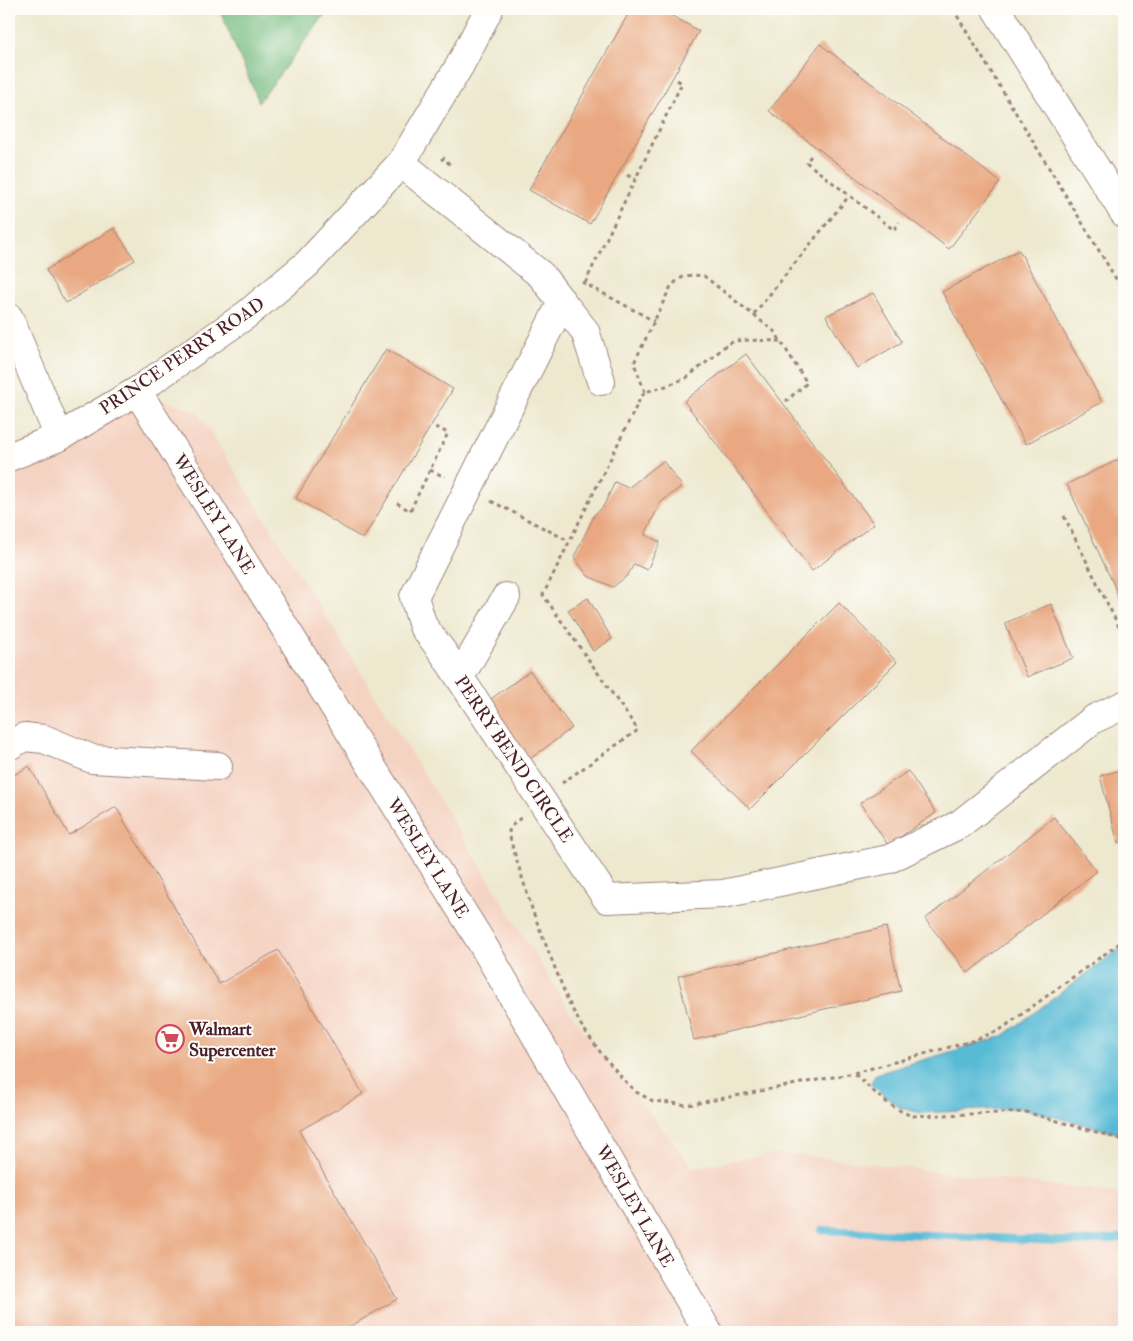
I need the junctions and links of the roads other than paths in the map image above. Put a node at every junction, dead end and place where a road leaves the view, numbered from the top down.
1 (489, 9) edge
2 (996, 9) edge
3 (401, 163) junction
4 (1124, 213) edge
5 (562, 302) junction
6 (9, 318) edge
7 (601, 381) dead end
8 (137, 391) junction
9 (59, 437) junction
10 (9, 457) edge
11 (506, 597) dead end
12 (460, 677) junction
13 (1124, 705) edge
14 (9, 746) edge
15 (218, 766) dead end
16 (708, 1332) edge

1 - 3 street, PRINCE PERRY ROAD
2 - 4 street
3 - 5 street
3 - 8 street, PRINCE PERRY ROAD
5 - 7 street
5 - 12 street, PERRY BEND CIRCLE
6 - 9 street
8 - 9 street, PRINCE PERRY ROAD
8 - 16 street, WESLEY LANE
9 - 10 street, PRINCE PERRY ROAD
11 - 12 street
12 - 13 street, PERRY BEND CIRCLE
14 - 15 street

